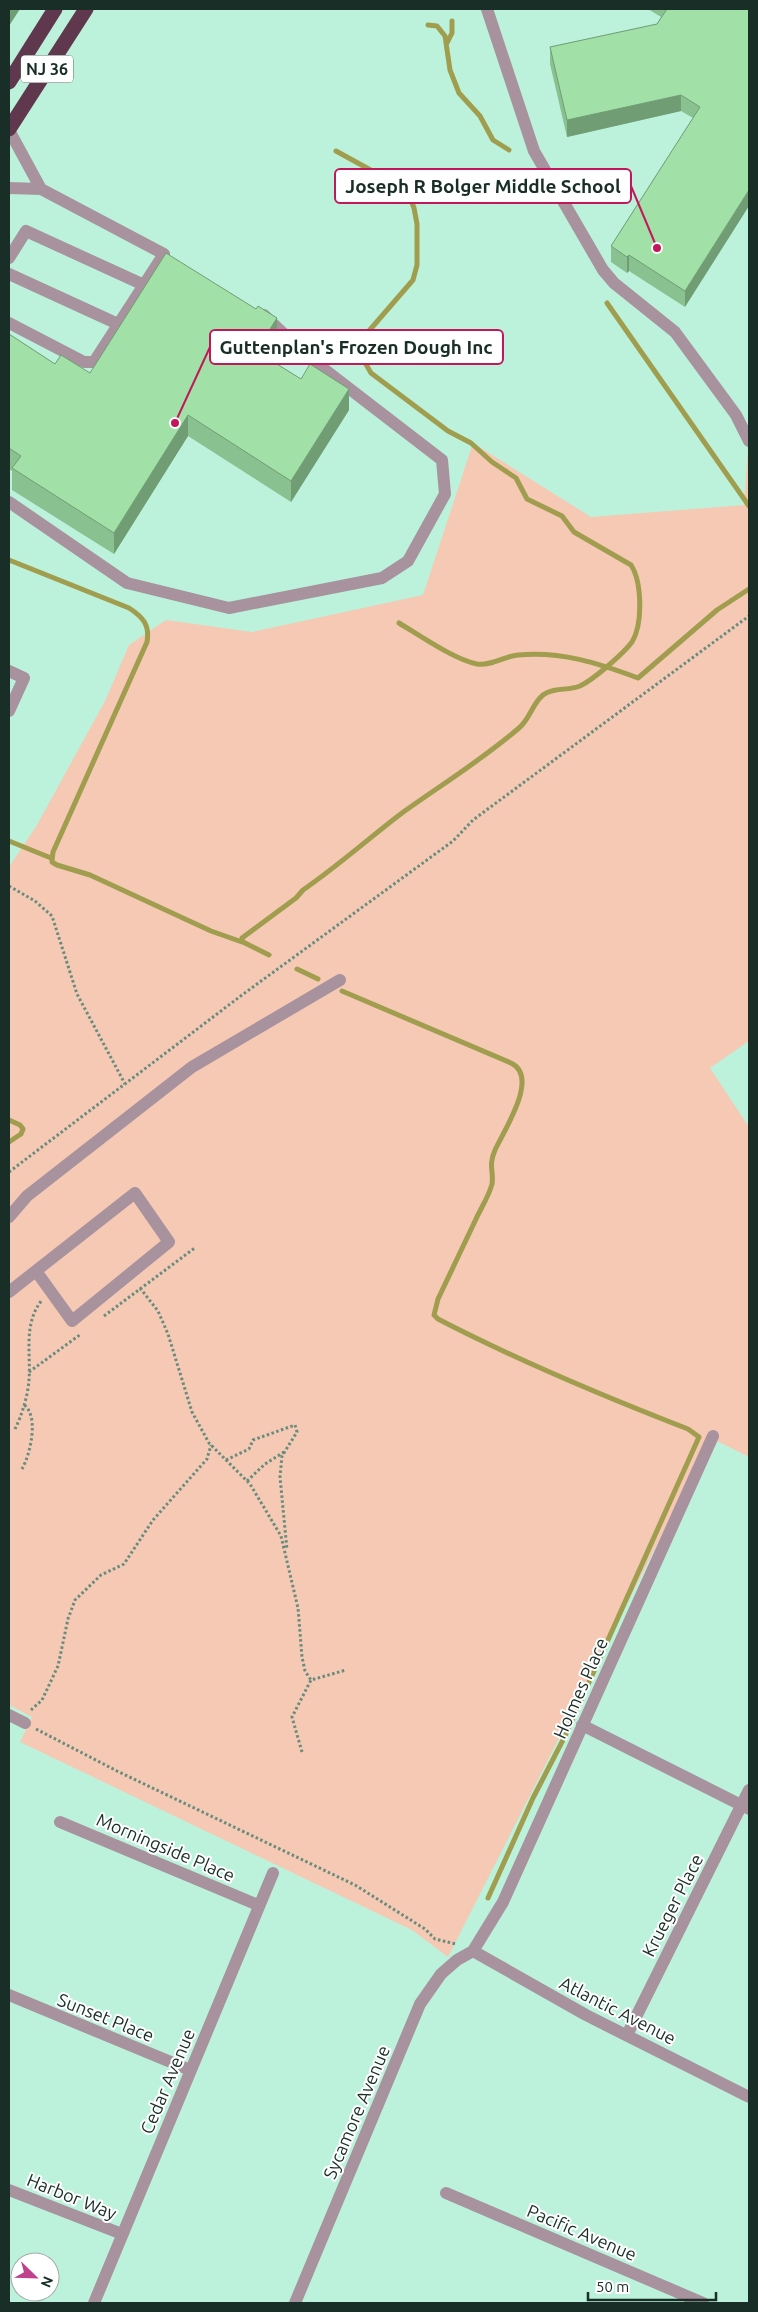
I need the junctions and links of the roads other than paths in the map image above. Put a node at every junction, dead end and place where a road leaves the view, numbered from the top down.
1 (55, 9) edge
2 (86, 9) edge
3 (487, 9) edge
4 (10, 76) edge
5 (9, 129) edge
6 (9, 188) edge
7 (41, 189) junction
8 (9, 258) edge
9 (9, 274) edge
10 (144, 285) junction
11 (255, 309) edge
12 (9, 323) edge
13 (118, 324) junction
14 (749, 441) edge
15 (9, 502) edge
16 (9, 672) edge
17 (9, 711) edge
18 (340, 980) dead end
19 (9, 1218) edge
20 (36, 1271) junction
21 (9, 1292) edge
22 (713, 1436) dead end
23 (582, 1725) junction
24 (749, 1790) edge
25 (745, 1807) edge
26 (60, 1822) dead end
27 (273, 1873) dead end
28 (258, 1905) junction
29 (470, 1953) junction
30 (9, 1996) edge
31 (627, 2035) junction
32 (190, 2070) junction
33 (749, 2097) edge
34 (9, 2190) edge
35 (446, 2193) dead end
36 (122, 2234) junction
37 (94, 2303) edge
38 (296, 2303) edge
39 (703, 2303) edge

1 - 4 highway, NJ 36
2 - 5 highway, NJ 36
3 - 14 street
5 - 7 street
6 - 7 street
7 - 10 street
8 - 10 street
9 - 13 street
10 - 13 street
11 - 15 street
12 - 13 street
16 - 17 street
18 - 19 street
20 - 20 street
20 - 21 street
22 - 23 street, Holmes Place
23 - 25 street
23 - 29 street, Holmes Place
24 - 25 street, Krueger Place
25 - 31 street, Krueger Place
26 - 28 street, Morningside Place
27 - 28 street, Cedar Avenue
28 - 32 street, Cedar Avenue
29 - 31 street, Atlantic Avenue
29 - 38 street, Sycamore Avenue
30 - 32 street, Sunset Place
31 - 33 street, Atlantic Avenue
32 - 36 street, Cedar Avenue
34 - 36 street, Harbor Way
35 - 39 street, Pacific Avenue
36 - 37 street, Cedar Avenue

